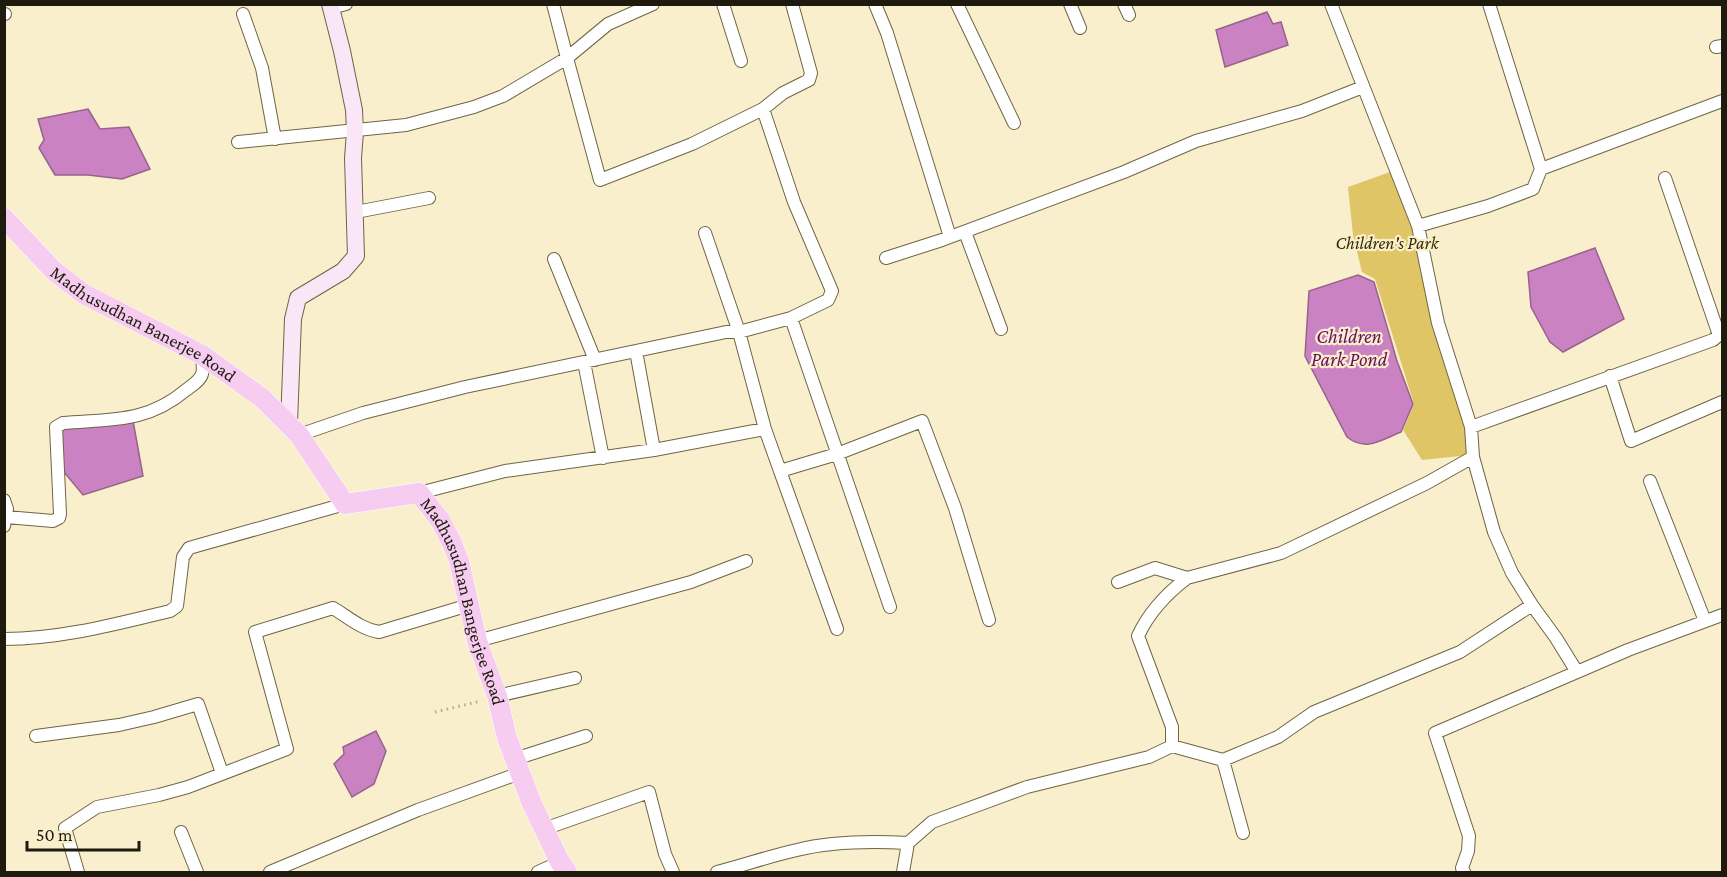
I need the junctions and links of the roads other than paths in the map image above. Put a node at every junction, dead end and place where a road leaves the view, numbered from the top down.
1 (553, 4) edge
2 (653, 4) edge
3 (723, 4) edge
4 (792, 4) edge
5 (875, 4) edge
6 (957, 4) edge
7 (1070, 4) edge
8 (1330, 4) edge
9 (1489, 4) edge
10 (335, 6) edge
11 (243, 14) dead end
12 (1080, 28) dead end
13 (567, 58) junction
14 (741, 61) dead end
15 (1363, 87) junction
16 (1722, 101) edge
17 (763, 109) junction
18 (1014, 123) dead end
19 (355, 132) junction
20 (275, 139) junction
21 (238, 142) dead end
22 (1541, 170) junction
23 (1665, 178) dead end
24 (429, 198) dead end
25 (356, 212) junction
26 (4, 218) edge
27 (1418, 226) junction
28 (965, 231) junction
29 (705, 233) dead end
30 (950, 237) junction
31 (886, 258) dead end
32 (554, 259) dead end
33 (791, 318) junction
34 (1001, 329) dead end
35 (740, 332) junction
36 (636, 351) junction
37 (202, 355) junction
38 (589, 361) junction
39 (1610, 376) junction
40 (1722, 402) edge
41 (1472, 427) junction
42 (294, 429) junction
43 (765, 429) junction
44 (654, 450) junction
45 (837, 454) junction
46 (1473, 457) junction
47 (603, 458) junction
48 (780, 471) junction
49 (1650, 481) dead end
50 (419, 493) junction
51 (4, 500) edge
52 (345, 504) junction
53 (5, 521) edge
54 (746, 561) dead end
55 (1186, 578) junction
56 (1118, 582) dead end
57 (469, 605) junction
58 (1532, 606) junction
59 (890, 607) dead end
60 (1722, 615) edge
61 (989, 620) dead end
62 (1705, 621) junction
63 (837, 629) dead end
64 (4, 639) edge
65 (477, 641) junction
66 (1577, 672) junction
67 (575, 678) dead end
68 (497, 696) junction
69 (36, 736) dead end
70 (586, 736) dead end
71 (1172, 746) junction
72 (1223, 760) junction
73 (518, 766) junction
74 (222, 773) junction
75 (544, 829) junction
76 (181, 832) dead end
77 (1243, 833) dead end
78 (908, 843) junction
79 (564, 867) edge
80 (78, 873) edge
81 (196, 873) edge
82 (270, 873) edge
83 (538, 873) edge
84 (673, 873) edge
85 (717, 873) edge
86 (903, 873) edge
87 (1464, 873) edge

1 - 13 street
2 - 13 street
3 - 14 street
4 - 17 street
5 - 30 street
6 - 18 street
7 - 12 street
8 - 15 street
9 - 22 street
10 - 19 street
11 - 20 street
13 - 17 street
13 - 19 street
15 - 27 street
15 - 28 street
16 - 22 street
17 - 33 street
19 - 20 street
19 - 25 street
20 - 21 street
22 - 27 street
23 - 39 street
24 - 25 street
25 - 42 street
26 - 37 main road, Madhusudhan Banerjee Road
27 - 41 street
28 - 30 street
28 - 34 street
29 - 35 street
30 - 31 street
32 - 38 street
33 - 35 street
33 - 45 street
35 - 36 street
35 - 43 street
36 - 38 street
36 - 44 street
37 - 42 main road, Madhusudhan Banerjee Road
37 - 53 street
38 - 42 street
38 - 47 street
39 - 40 street
39 - 41 street
41 - 46 street
42 - 52 main road
43 - 44 street
43 - 48 street
44 - 47 street
45 - 48 street
45 - 59 street
45 - 61 street
46 - 55 street
46 - 58 street
47 - 50 street
48 - 63 street
49 - 62 street
50 - 52 main road, Madhusudhan Bangerjee Road
50 - 57 main road, Madhusudhan Bangerjee Road
51 - 53 street
52 - 64 street
54 - 65 street
55 - 56 street
55 - 71 street
57 - 65 main road, Madhusudhan Bangerjee Road
57 - 74 street
58 - 66 street
58 - 72 street
60 - 62 street
62 - 66 street
65 - 68 main road, Madhusudhan Bangerjee Road
66 - 87 street
67 - 68 street
68 - 73 main road, Madhusudhan Bangerjee Road
69 - 74 street
70 - 73 street
71 - 72 street
71 - 78 street
72 - 77 street
73 - 75 main road, Madhusudhan Bangerjee Road
73 - 82 street
74 - 80 street
75 - 79 main road, Madhusudhan Bangerjee Road
75 - 84 street
76 - 81 street
78 - 85 street
78 - 86 street
79 - 83 street

